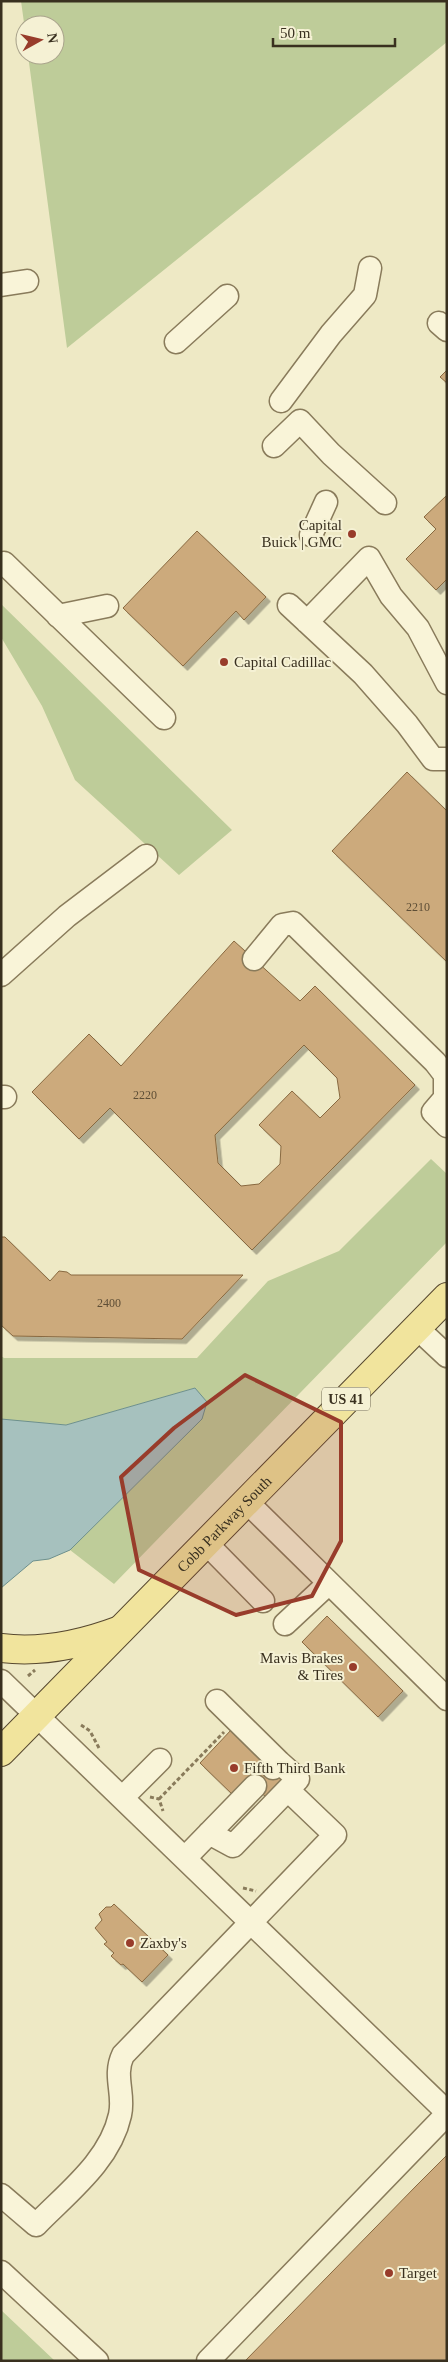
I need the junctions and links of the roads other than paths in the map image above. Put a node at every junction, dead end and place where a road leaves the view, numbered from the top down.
1 (370, 268) dead end
2 (27, 281) dead end
3 (1, 284) edge
4 (227, 296) dead end
5 (176, 342) dead end
6 (281, 401) dead end
7 (274, 446) dead end
8 (326, 502) dead end
9 (385, 503) dead end
10 (311, 535) dead end
11 (4, 563) dead end
12 (289, 605) dead end
13 (107, 606) dead end
14 (58, 616) junction
15 (307, 622) junction
16 (447, 683) edge
17 (164, 718) dead end
18 (447, 759) edge
19 (146, 856) dead end
20 (254, 959) dead end
21 (5, 966) edge
22 (447, 1126) edge
23 (447, 1297) edge
24 (417, 1328) junction
25 (447, 1356) edge
26 (246, 1501) junction
27 (206, 1543) junction
28 (329, 1583) junction
29 (263, 1601) dead end
30 (285, 1624) dead end
31 (121, 1630) junction
32 (1, 1648) edge
33 (1, 1681) edge
34 (447, 1699) edge
35 (217, 1702) dead end
36 (37, 1716) junction
37 (1, 1752) edge
38 (160, 1760) dead end
39 (255, 1786) dead end
40 (129, 1790) junction
41 (288, 1791) junction
42 (209, 1833) junction
43 (185, 1858) junction
44 (251, 1923) junction
45 (447, 2113) edge
46 (1, 2194) edge
47 (1, 2272) edge
48 (97, 2361) edge
49 (208, 2361) edge

1 - 6 street
2 - 3 street
4 - 5 street
7 - 9 street
8 - 10 street
11 - 14 street
12 - 15 street
13 - 14 street
14 - 17 street
15 - 16 street
15 - 18 street
19 - 21 street
20 - 22 street
23 - 24 main road, Cobb Parkway South / US 41
24 - 25 street
24 - 26 main road, Cobb Parkway South / US 41
26 - 27 main road, Cobb Parkway South / US 41
26 - 28 street
27 - 29 street
27 - 31 main road, Cobb Parkway South / US 41
28 - 30 street
28 - 34 street
31 - 32 main road
31 - 36 main road, Cobb Parkway South / US 41
33 - 36 street
35 - 41 street
36 - 37 main road, Cobb Parkway South / US 41
36 - 40 street
38 - 40 street
39 - 42 street
40 - 43 street
41 - 42 street
41 - 44 street
42 - 43 street
43 - 44 street
44 - 45 street
44 - 46 street
45 - 49 street
47 - 48 street

